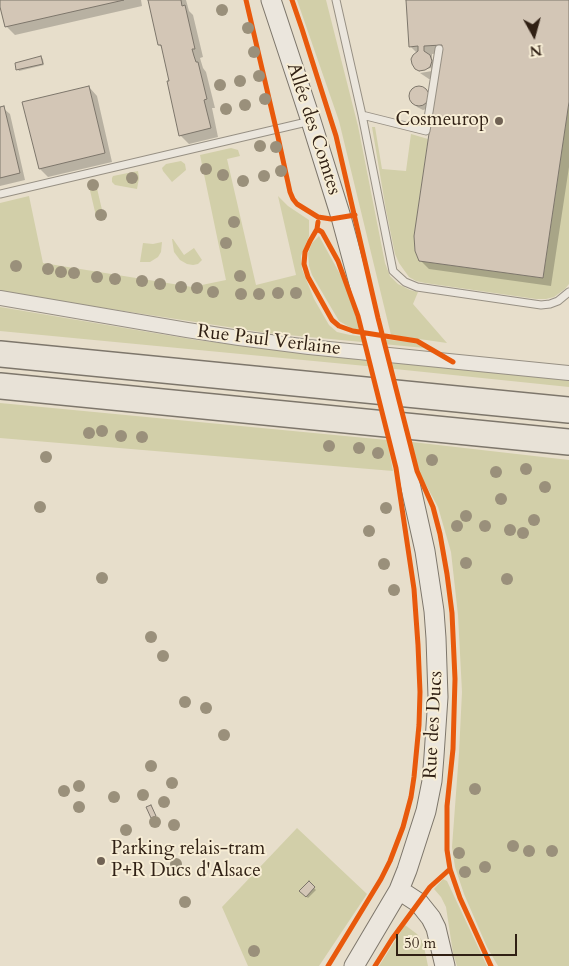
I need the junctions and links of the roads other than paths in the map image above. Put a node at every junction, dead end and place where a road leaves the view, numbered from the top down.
1 (271, 0) edge
2 (336, 0) edge
3 (439, 49) dead end
4 (362, 115) junction
5 (311, 121) junction
6 (0, 194) edge
7 (569, 292) edge
8 (0, 298) edge
9 (0, 354) edge
10 (569, 373) edge
11 (0, 386) edge
12 (569, 410) edge
13 (569, 442) edge
14 (407, 470) joint
15 (399, 890) junction
16 (354, 966) edge
17 (445, 966) edge

1 - 5 street, Allée des Comtes
2 - 4 lane
3 - 4 lane
4 - 7 lane
5 - 6 lane
5 - 14 street, Allée des Comtes, bridge
8 - 10 street, Rue Paul Verlaine
9 - 12 highway
11 - 13 highway
14 - 15 street, Rue des Ducs
15 - 16 street, Rue des Ducs
15 - 17 street

